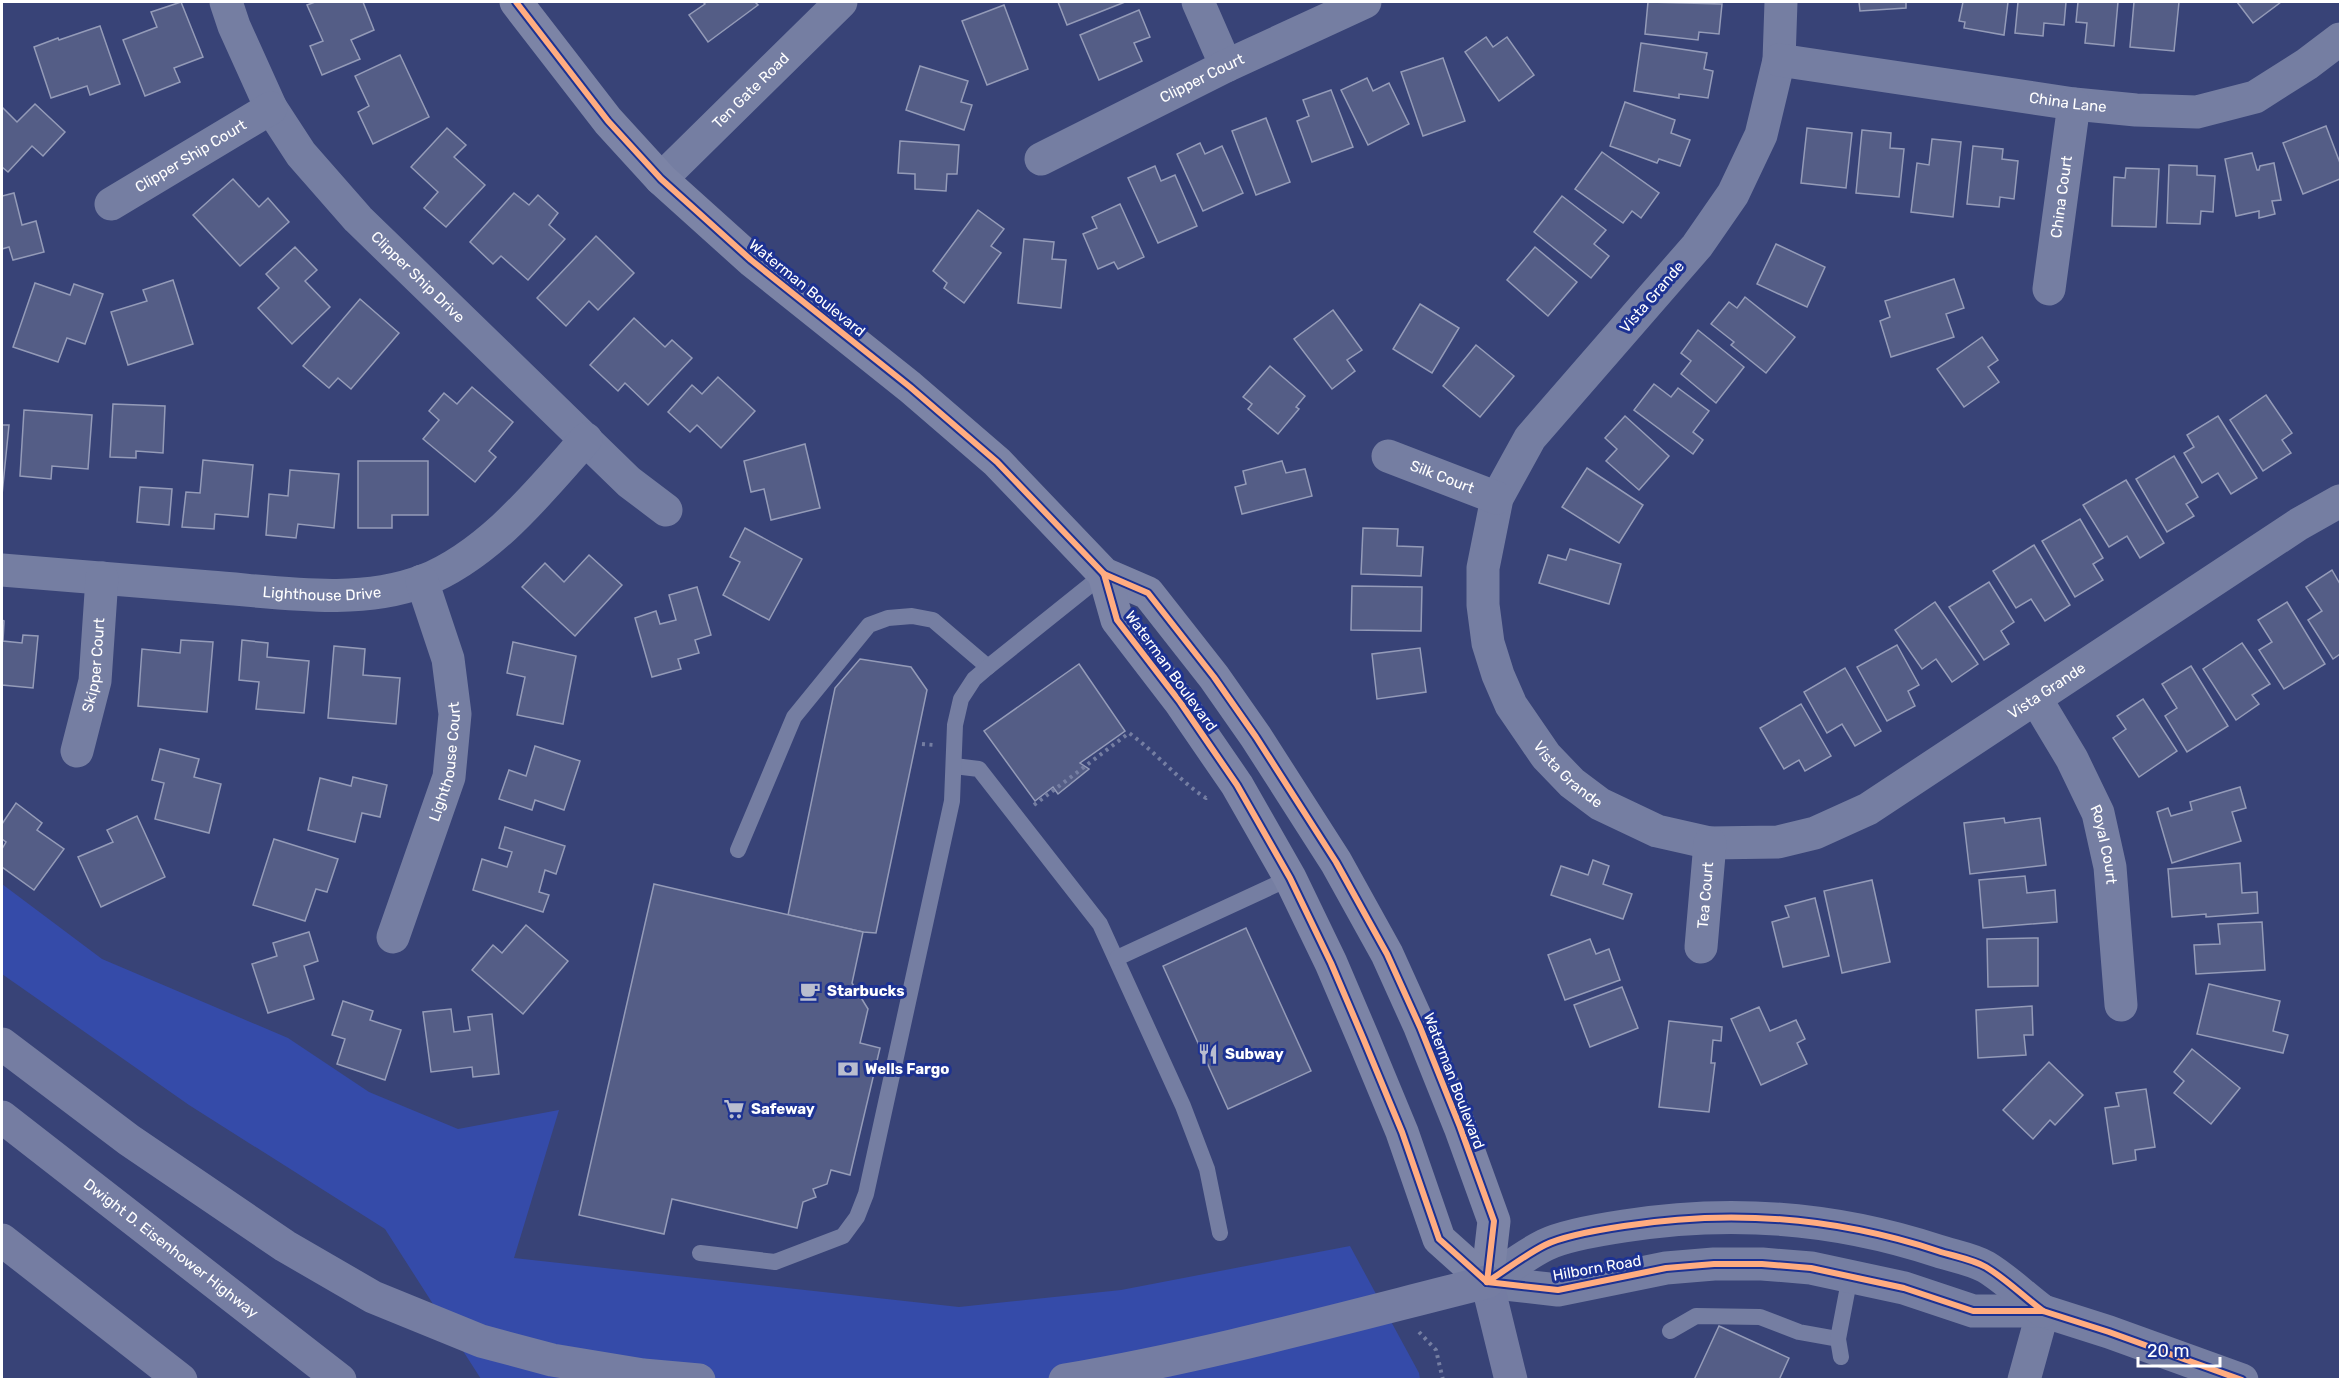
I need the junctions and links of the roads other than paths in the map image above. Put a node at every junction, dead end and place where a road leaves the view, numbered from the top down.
1 (226, 2) edge
2 (516, 2) edge
3 (840, 2) edge
4 (1198, 2) edge
5 (1365, 2) edge
6 (1781, 2) edge
7 (2340, 39) edge
8 (1779, 60) junction
9 (1227, 66) junction
10 (2074, 104) junction
11 (271, 108) junction
12 (1041, 159) dead end
13 (661, 179) junction
14 (111, 204) dead end
15 (2049, 289) dead end
16 (586, 439) junction
17 (1388, 456) dead end
18 (1497, 498) junction
19 (2340, 501) edge
20 (666, 510) dead end
21 (2, 570) edge
22 (1104, 574) junction
23 (102, 578) junction
24 (422, 581) junction
25 (988, 667) junction
26 (2036, 699) junction
27 (77, 751) dead end
28 (954, 766) junction
29 (1710, 843) junction
30 (738, 850) dead end
31 (1290, 878) junction
32 (393, 937) dead end
33 (1701, 947) dead end
34 (1117, 958) junction
35 (2121, 1005) dead end
36 (2, 1044) edge
37 (2, 1118) edge
38 (1220, 1233) dead end
39 (2, 1240) edge
40 (700, 1253) dead end
41 (1850, 1276) junction
42 (1487, 1282) junction
43 (2043, 1311) junction
44 (1670, 1331) dead end
45 (1838, 1340) junction
46 (1841, 1357) dead end
47 (181, 1380) edge
48 (340, 1380) edge
49 (699, 1380) edge
50 (1065, 1380) edge
51 (1511, 1380) edge
52 (2024, 1380) edge
53 (2242, 1380) edge

1 - 11 street, Clipper Ship Drive
2 - 13 main road, Waterman Boulevard
3 - 13 street, Ten Gate Road
4 - 9 street
5 - 9 street, Clipper Court
6 - 8 street, Vista Grande
7 - 10 street, China Lane
8 - 10 street, China Lane
8 - 18 street, Vista Grande
9 - 12 street, Clipper Court
10 - 15 street, China Court
11 - 14 street, Clipper Ship Court
11 - 16 street, Clipper Ship Drive
13 - 22 main road, Waterman Boulevard
16 - 20 street, Clipper Ship Drive
16 - 24 street, Lighthouse Drive
17 - 18 street, Silk Court
18 - 29 street, Vista Grande
19 - 26 street, Vista Grande
21 - 23 street, Lighthouse Drive
22 - 25 lane
22 - 31 main road, Waterman Boulevard
22 - 42 main road, Waterman Boulevard
23 - 24 street, Lighthouse Drive
23 - 27 street, Skipper Court
24 - 32 street, Lighthouse Court
25 - 28 lane
25 - 30 lane
26 - 29 street, Vista Grande
26 - 35 street, Royal Court
28 - 34 lane
28 - 40 lane
29 - 33 street, Tea Court
31 - 34 lane
31 - 42 main road, Waterman Boulevard
34 - 38 lane
36 - 49 highway
37 - 48 highway, Dwight D. Eisenhower Highway
39 - 47 highway
41 - 42 street, Hilborn Road
41 - 43 street, Hilborn Road
41 - 45 lane
42 - 43 street, Hilborn Road
42 - 50 highway
42 - 51 main road, Waterman Boulevard
43 - 52 street
43 - 53 street, Hilborn Road
44 - 45 lane
45 - 46 lane

